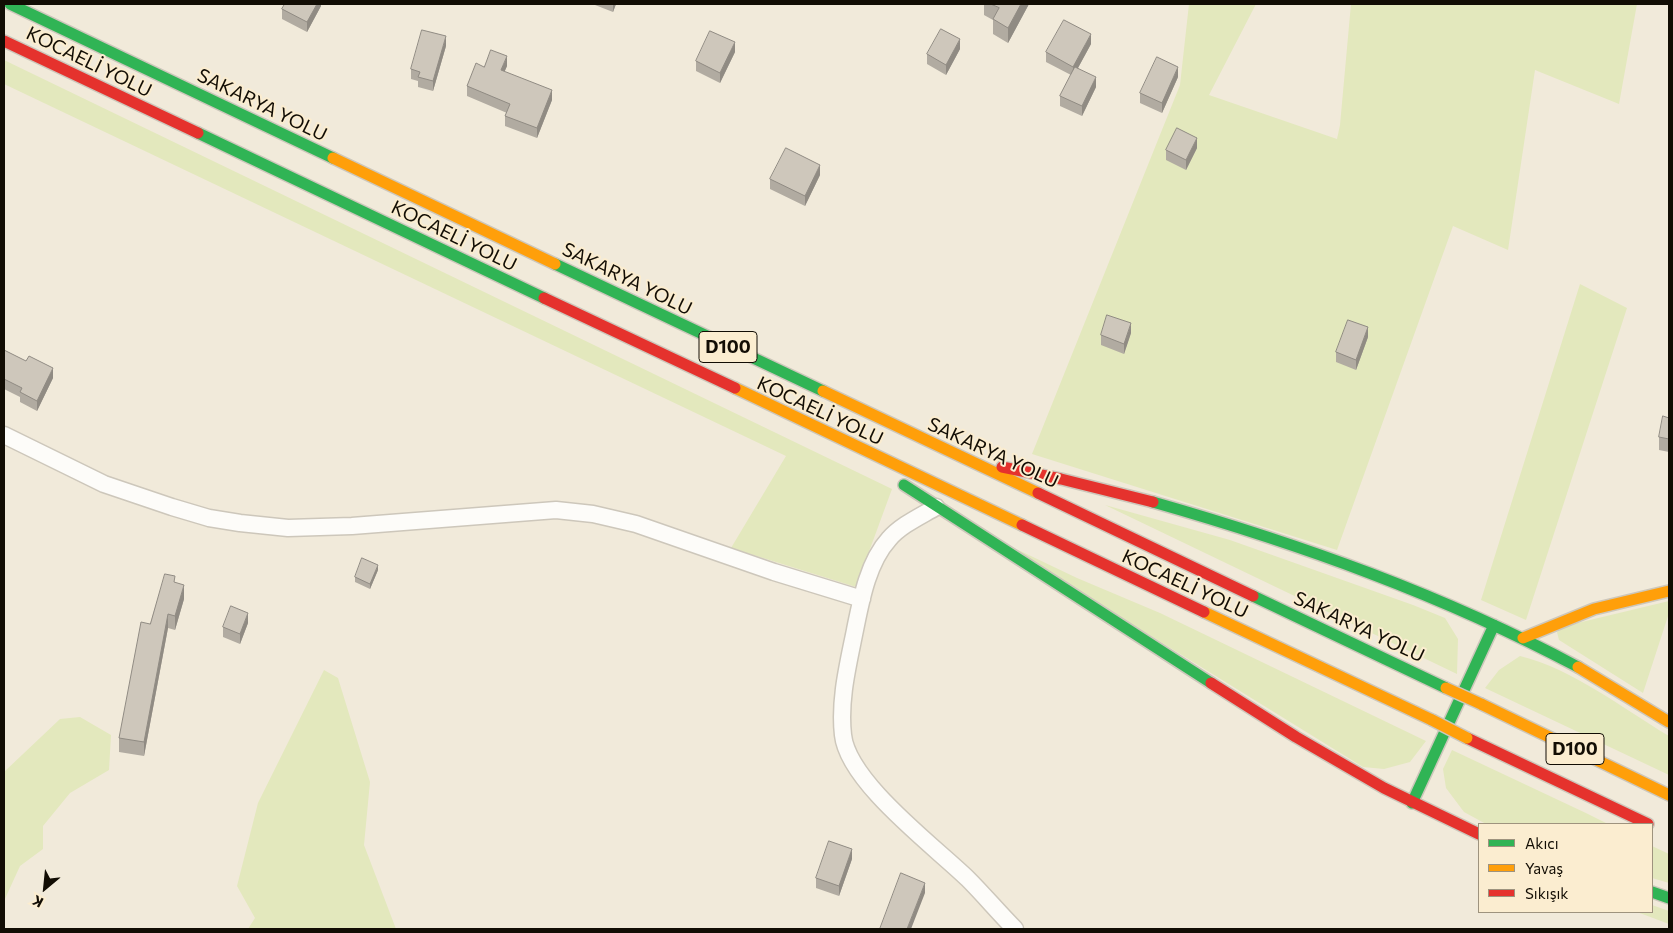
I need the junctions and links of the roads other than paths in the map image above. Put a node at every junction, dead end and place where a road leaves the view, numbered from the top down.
1 (10, 4) edge
2 (4, 41) edge
3 (826, 433) junction
4 (4, 435) edge
5 (964, 459) junction
6 (936, 507) junction
7 (1669, 591) edge
8 (862, 599) junction
9 (1494, 625) junction
10 (1523, 638) junction
11 (1669, 722) edge
12 (1669, 795) edge
13 (1412, 803) junction
14 (1646, 823) edge
15 (1478, 834) edge
16 (1653, 892) edge
17 (1669, 898) edge
18 (1015, 929) edge

1 - 5 main road, SAKARYA YOLU / D100
2 - 3 main road, KOCAELİ YOLU / D100
3 - 6 main road
3 - 14 main road, KOCAELİ YOLU / D100, bridge
4 - 8 street
5 - 9 main road
5 - 12 main road, SAKARYA YOLU / D100, bridge
6 - 8 street
6 - 13 main road
7 - 10 main road
8 - 18 street
9 - 10 main road
9 - 13 main road
10 - 11 main road
13 - 15 main road
16 - 17 main road

